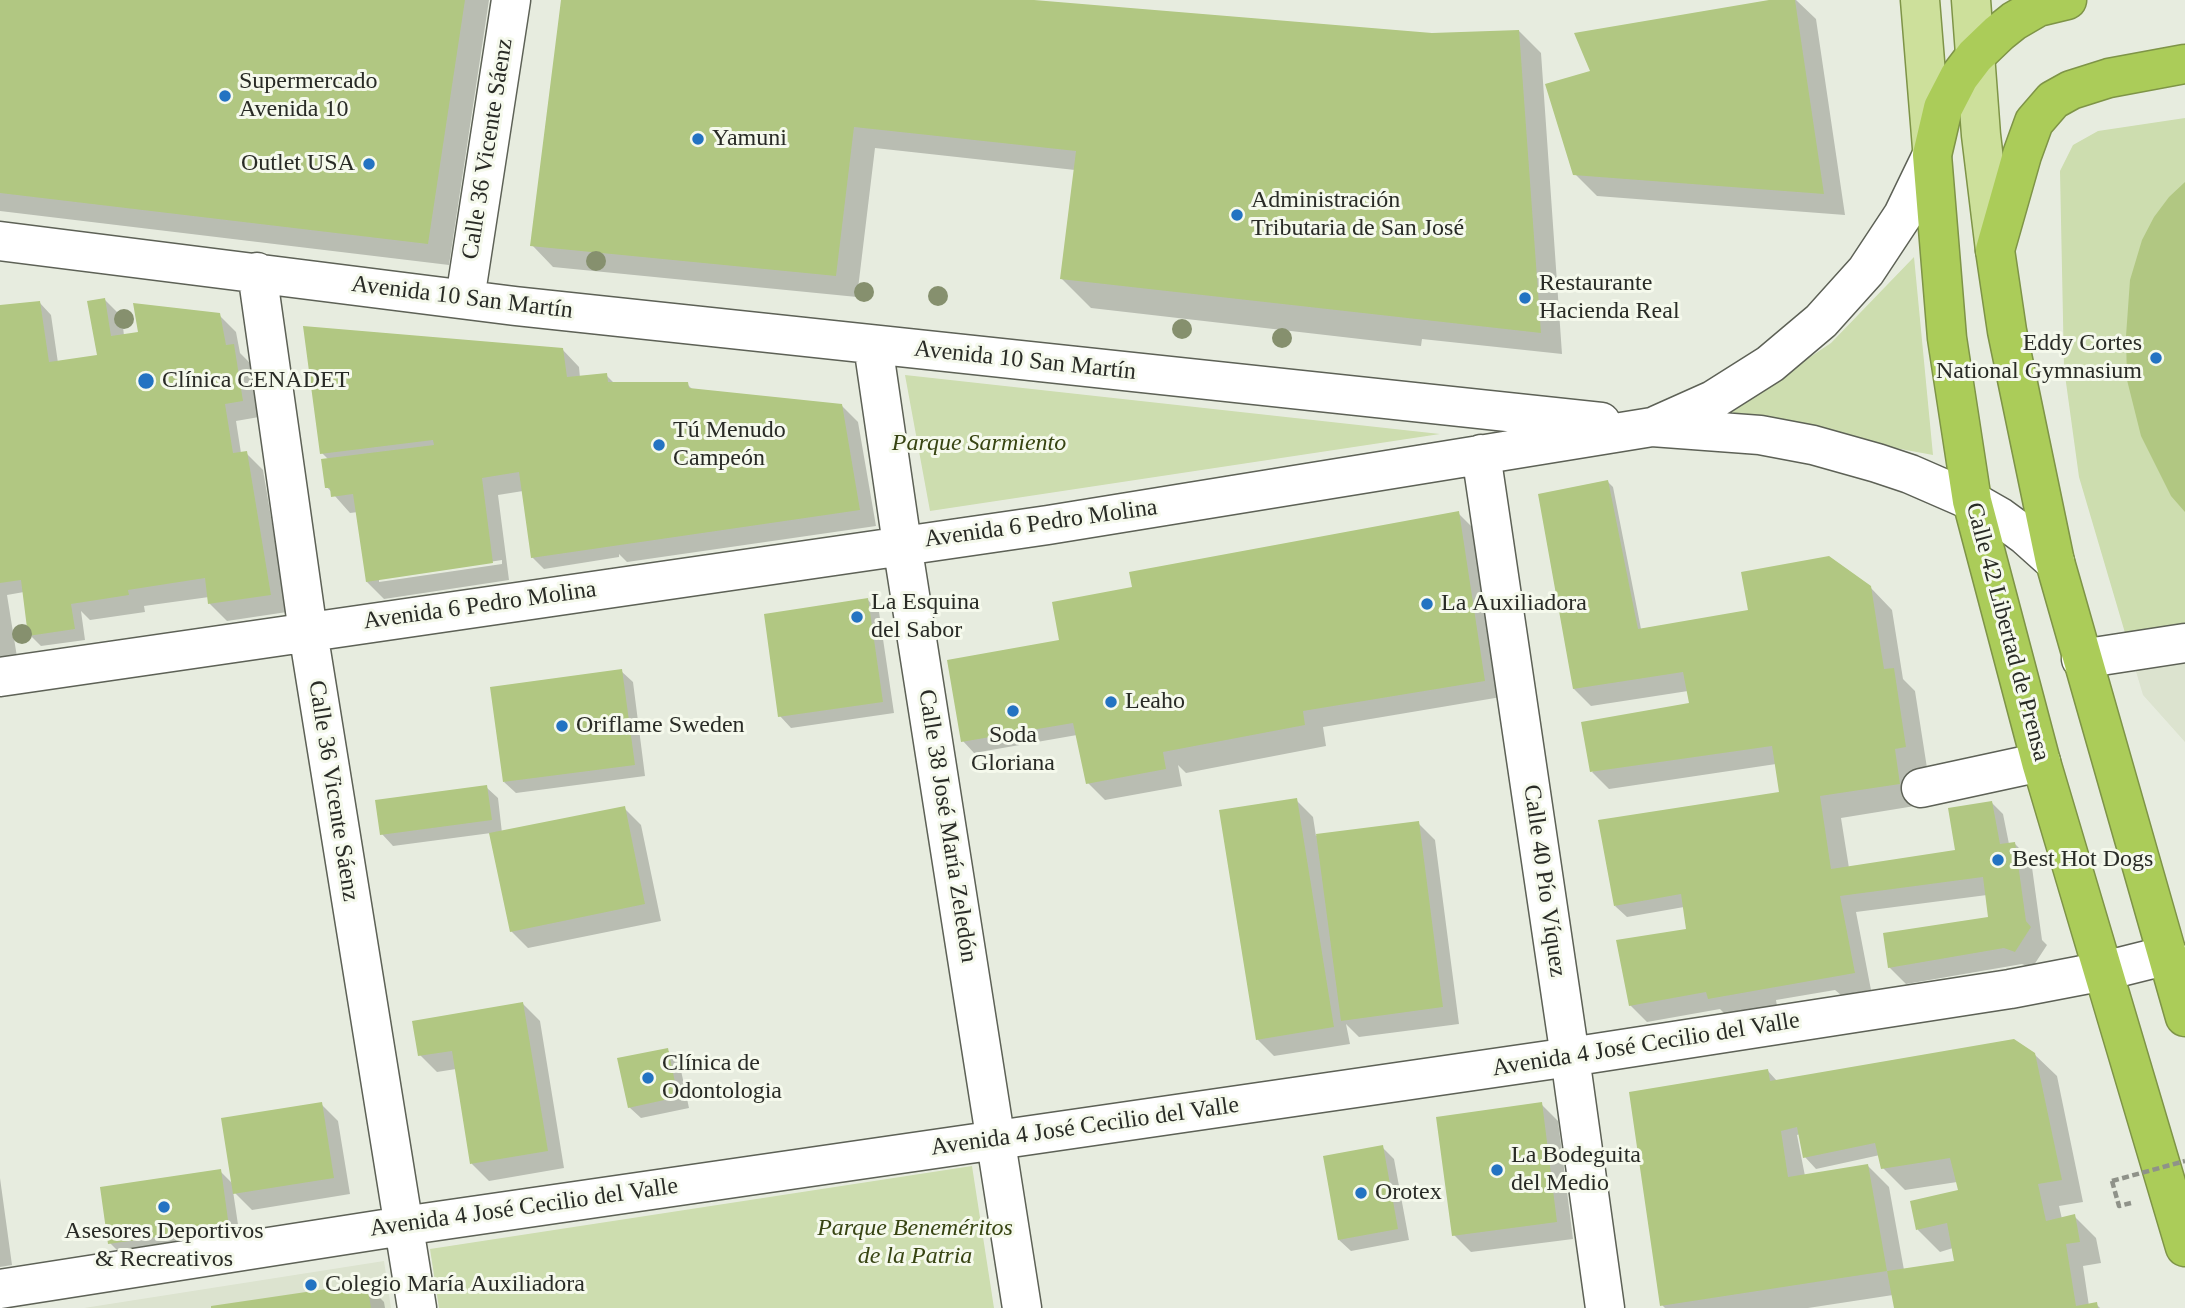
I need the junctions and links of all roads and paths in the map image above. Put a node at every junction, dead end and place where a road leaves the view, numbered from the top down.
1 (511, 0) edge
2 (1920, 0) edge
3 (1970, 0) edge
4 (2067, 0) edge
5 (1975, 56) junction
6 (2185, 64) edge
7 (1932, 155) junction
8 (0, 241) edge
9 (1995, 250) junction
10 (257, 272) junction
11 (465, 299) junction
12 (873, 345) junction
13 (1652, 427) junction
14 (1481, 454) junction
15 (1972, 501) junction
16 (902, 544) junction
17 (2054, 562) junction
18 (308, 632) junction
19 (2185, 643) edge
20 (2081, 659) junction
21 (0, 677) edge
22 (2041, 762) junction
23 (1921, 788) dead end
24 (2168, 955) junction
25 (2104, 971) junction
26 (2185, 1017) edge
27 (1570, 1057) junction
28 (997, 1139) junction
29 (2185, 1161) edge
30 (2119, 1206) dead end
31 (402, 1226) junction
32 (2185, 1247) edge
33 (0, 1289) edge
34 (417, 1308) edge
35 (1022, 1308) edge
36 (1605, 1308) edge

1 - 11 street, Calle 36 Vicente Sáenz
2 - 7 main road, Calle 42 Libertad de Prensa
3 - 5 main road
4 - 5 highway
5 - 7 highway
5 - 9 main road
6 - 9 highway
7 - 13 street, Avenida 10 San Martín
7 - 15 highway, Calle 42 Libertad de Prensa
8 - 10 street, Avenida 10 San Martín
9 - 17 highway
10 - 11 street, Avenida 10 San Martín
10 - 18 street, Calle 36 Vicente Sáenz
11 - 12 street, Avenida 10 San Martín
12 - 13 street, Avenida 10 San Martín
12 - 16 street, Calle 38 José María Zeledón
13 - 14 street, Avenida 6 Pedro Molina
13 - 15 street, Avenida 6 Pedro Molina
14 - 16 street, Avenida 6 Pedro Molina
14 - 27 street, Calle 40 Pío Víquez
15 - 17 street, Avenida 6 Pedro Molina
15 - 22 highway, Calle 42 Libertad de Prensa
16 - 18 street, Avenida 6 Pedro Molina
16 - 28 street, Calle 38 José María Zeledón
17 - 20 highway
18 - 21 street, Avenida 6 Pedro Molina
18 - 31 street, Calle 36 Vicente Sáenz
19 - 20 street
20 - 24 highway
22 - 23 street
22 - 25 highway, Calle 42 Libertad de Prensa
24 - 25 street, Avenida 4 José Cecilio del Valle
24 - 26 highway
25 - 27 street, Avenida 4 José Cecilio del Valle
25 - 32 highway, Calle 42 Libertad de Prensa
27 - 28 street, Avenida 4 José Cecilio del Valle
27 - 36 street, Calle 40 Pío Víquez
28 - 31 street, Avenida 4 José Cecilio del Valle
28 - 35 street, Calle 38 José María Zeledón
29 - 30 path, bridge
31 - 33 street, Avenida 4 José Cecilio del Valle
31 - 34 street, Calle 36 Vicente Sáenz

